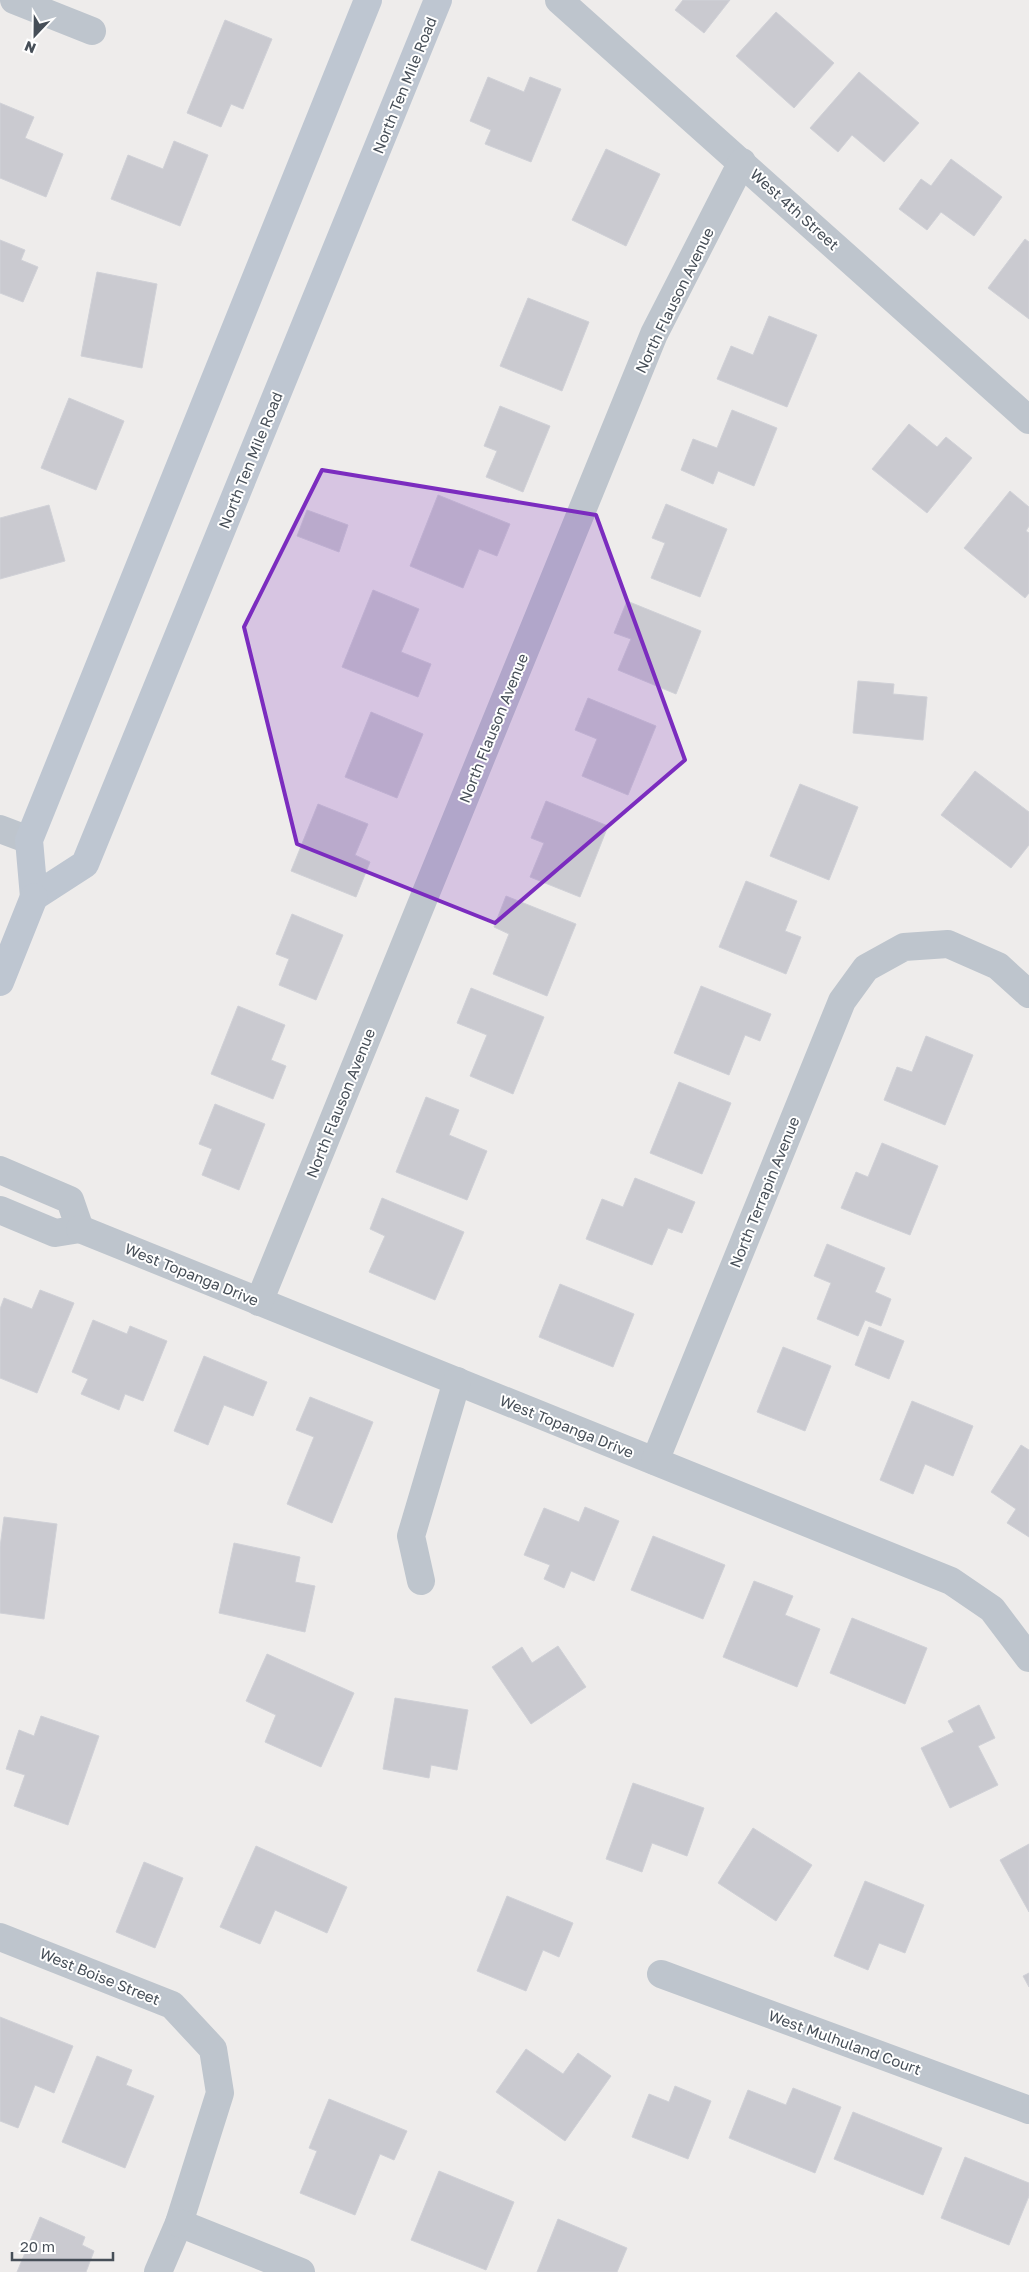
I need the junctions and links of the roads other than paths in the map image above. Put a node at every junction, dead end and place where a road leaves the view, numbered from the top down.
1 (14, 0) edge
2 (368, 0) edge
3 (438, 0) edge
4 (559, 0) edge
5 (92, 31) dead end
6 (742, 162) junction
7 (1029, 420) edge
8 (0, 828) edge
9 (28, 840) junction
10 (34, 897) junction
11 (0, 982) edge
12 (1029, 994) edge
13 (0, 1170) edge
14 (0, 1210) edge
15 (80, 1229) junction
16 (259, 1302) junction
17 (457, 1382) junction
18 (655, 1461) junction
19 (421, 1581) dead end
20 (1029, 1658) edge
21 (0, 1936) edge
22 (661, 1974) dead end
23 (1029, 2110) edge
24 (179, 2223) junction
25 (158, 2272) edge
26 (301, 2272) edge

1 - 5 street
2 - 9 main road
3 - 10 main road, North Ten Mile Road
4 - 6 street, West 4th Street
6 - 7 street, West 4th Street
6 - 16 street, North Flauson Avenue
8 - 9 street
9 - 10 main road
10 - 11 main road
12 - 18 street, North Terrapin Avenue
13 - 15 street
14 - 15 street
15 - 16 street, West Topanga Drive
16 - 17 street, West Topanga Drive
17 - 18 street, West Topanga Drive
17 - 19 street
18 - 20 street, West Topanga Drive
21 - 24 street, West Boise Street
22 - 23 street, West Mulhuland Court
24 - 25 street
24 - 26 street

